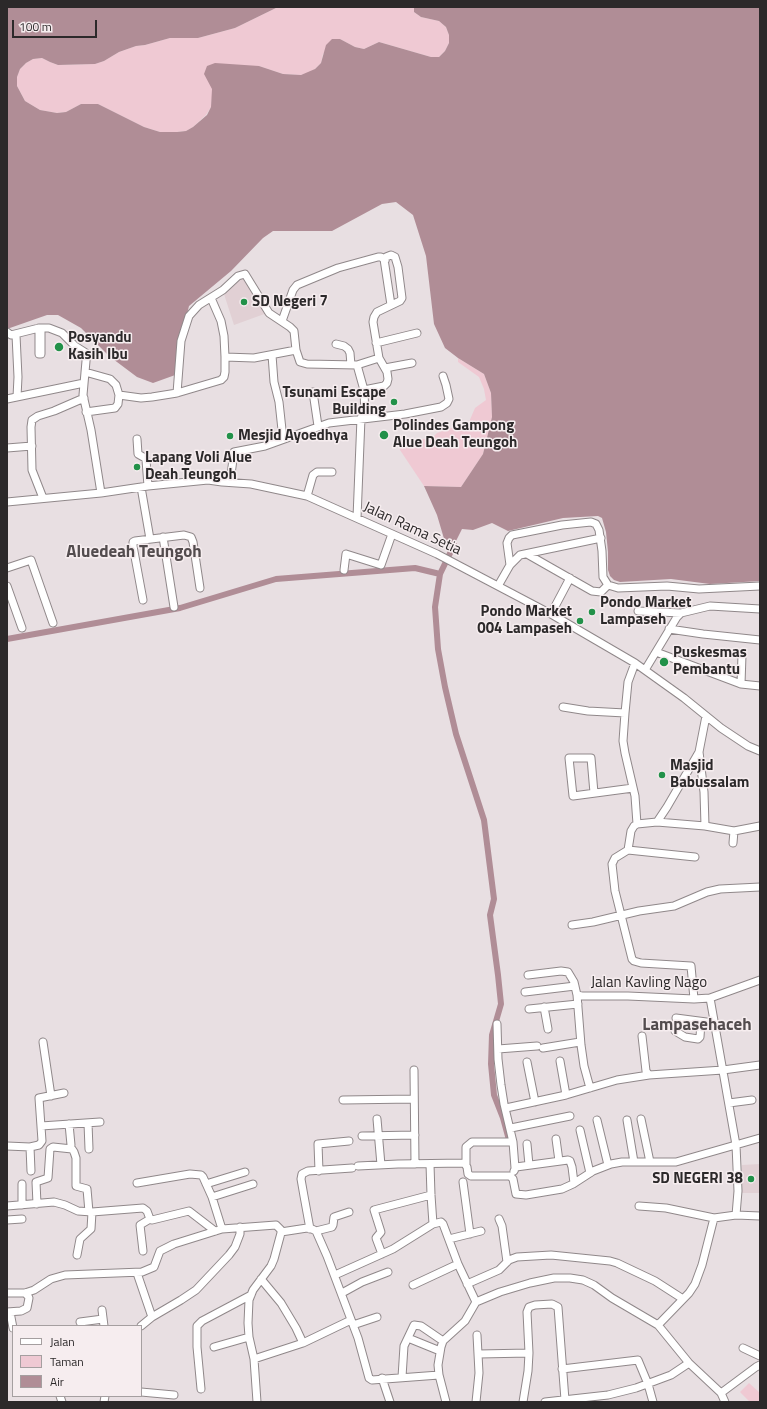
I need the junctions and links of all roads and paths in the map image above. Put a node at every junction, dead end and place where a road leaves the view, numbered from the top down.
1 (384, 261) junction
2 (211, 298) junction
3 (392, 305) junction
4 (282, 321) junction
5 (7, 332) edge
6 (417, 333) dead end
7 (16, 335) junction
8 (376, 343) junction
9 (336, 344) dead end
10 (296, 350) junction
11 (272, 356) junction
12 (225, 357) junction
13 (379, 358) junction
14 (412, 363) dead end
15 (354, 365) junction
16 (385, 368) junction
17 (85, 372) junction
18 (443, 376) dead end
19 (84, 383) junction
20 (364, 390) junction
21 (313, 392) dead end
22 (177, 393) junction
23 (119, 395) junction
24 (17, 397) junction
25 (7, 398) edge
26 (84, 398) junction
27 (86, 412) junction
28 (363, 418) junction
29 (318, 426) junction
30 (137, 439) dead end
31 (283, 439) junction
32 (32, 446) junction
33 (7, 448) edge
34 (332, 472) dead end
35 (230, 482) junction
36 (145, 486) junction
37 (101, 492) junction
38 (308, 496) junction
39 (43, 498) junction
40 (7, 502) edge
41 (357, 518) junction
42 (392, 534) junction
43 (163, 537) junction
44 (601, 538) junction
45 (150, 539) junction
46 (527, 554) junction
47 (510, 565) junction
48 (7, 568) edge
49 (344, 570) dead end
50 (570, 578) junction
51 (608, 585) junction
52 (7, 586) edge
53 (498, 586) junction
54 (760, 586) edge
55 (200, 588) dead end
56 (143, 600) dead end
57 (174, 607) dead end
58 (760, 609) edge
59 (638, 611) dead end
60 (681, 613) junction
61 (551, 614) junction
62 (53, 623) dead end
63 (22, 628) dead end
64 (669, 629) junction
65 (760, 640) edge
66 (656, 652) junction
67 (736, 652) dead end
68 (635, 663) junction
69 (645, 670) junction
70 (740, 684) junction
71 (760, 686) edge
72 (563, 707) dead end
73 (625, 713) junction
74 (706, 716) junction
75 (760, 750) edge
76 (699, 752) junction
77 (633, 788) junction
78 (594, 793) junction
79 (657, 822) junction
80 (637, 824) junction
81 (705, 826) junction
82 (760, 826) edge
83 (734, 831) junction
84 (733, 843) dead end
85 (628, 850) junction
86 (695, 857) dead end
87 (760, 887) edge
88 (621, 915) junction
89 (572, 925) dead end
90 (528, 975) dead end
91 (760, 980) edge
92 (575, 986) junction
93 (525, 992) dead end
94 (577, 995) junction
95 (710, 998) junction
96 (694, 999) junction
97 (578, 1004) junction
98 (544, 1007) junction
99 (529, 1009) dead end
100 (676, 1018) dead end
101 (701, 1022) junction
102 (497, 1024) dead end
103 (714, 1024) junction
104 (548, 1029) dead end
105 (675, 1031) dead end
106 (642, 1036) dead end
107 (43, 1042) dead end
108 (580, 1042) junction
109 (498, 1049) junction
110 (560, 1061) dead end
111 (527, 1062) dead end
112 (760, 1065) edge
113 (414, 1070) dead end
114 (723, 1070) junction
115 (649, 1075) junction
116 (590, 1088) junction
117 (64, 1093) dead end
118 (566, 1095) junction
119 (51, 1096) junction
120 (414, 1099) junction
121 (343, 1100) dead end
122 (752, 1100) dead end
123 (535, 1102) junction
124 (730, 1103) junction
125 (506, 1108) junction
126 (570, 1116) dead end
127 (377, 1119) dead end
128 (641, 1119) dead end
129 (597, 1120) dead end
130 (627, 1120) dead end
131 (100, 1122) dead end
132 (88, 1123) junction
133 (70, 1124) junction
134 (41, 1126) junction
135 (511, 1128) junction
136 (580, 1130) dead end
137 (378, 1135) junction
138 (415, 1135) junction
139 (362, 1136) dead end
140 (760, 1138) edge
141 (556, 1139) dead end
142 (349, 1141) dead end
143 (513, 1142) junction
144 (527, 1144) dead end
145 (71, 1145) dead end
146 (736, 1145) junction
147 (7, 1146) edge
148 (30, 1147) junction
149 (90, 1149) dead end
150 (560, 1161) junction
151 (634, 1162) junction
152 (650, 1162) junction
153 (415, 1164) junction
154 (430, 1164) junction
155 (466, 1164) junction
156 (380, 1165) junction
157 (530, 1165) junction
158 (608, 1165) junction
159 (515, 1168) junction
160 (31, 1171) dead end
161 (319, 1171) junction
162 (245, 1172) dead end
163 (590, 1173) junction
164 (512, 1177) junction
165 (462, 1182) dead end
166 (137, 1183) dead end
167 (574, 1183) junction
168 (22, 1184) dead end
169 (206, 1184) junction
170 (253, 1184) dead end
171 (430, 1195) junction
172 (212, 1197) junction
173 (37, 1204) junction
174 (22, 1205) junction
175 (7, 1206) edge
176 (639, 1206) dead end
177 (90, 1212) junction
178 (349, 1212) dead end
179 (736, 1215) junction
180 (760, 1216) edge
181 (714, 1218) junction
182 (22, 1219) dead end
183 (150, 1219) junction
184 (499, 1219) dead end
185 (7, 1220) edge
186 (433, 1224) junction
187 (240, 1227) junction
188 (218, 1230) junction
189 (313, 1230) junction
190 (481, 1231) dead end
191 (281, 1232) junction
192 (470, 1234) junction
193 (449, 1239) junction
194 (143, 1251) dead end
195 (382, 1254) junction
196 (77, 1255) dead end
197 (507, 1262) junction
198 (458, 1264) junction
199 (388, 1272) dead end
200 (137, 1273) junction
201 (335, 1275) junction
202 (261, 1279) junction
203 (467, 1284) junction
204 (413, 1285) dead end
205 (7, 1292) edge
206 (24, 1293) junction
207 (342, 1293) junction
208 (250, 1295) junction
209 (683, 1299) junction
210 (476, 1302) junction
211 (102, 1310) dead end
212 (9, 1312) edge
213 (152, 1317) junction
214 (377, 1317) dead end
215 (80, 1322) dead end
216 (104, 1322) edge
217 (352, 1323) junction
218 (12, 1325) edge
219 (142, 1325) edge
220 (658, 1325) junction
221 (477, 1336) dead end
222 (248, 1337) junction
223 (408, 1338) junction
224 (443, 1341) junction
225 (303, 1344) junction
226 (214, 1347) dead end
227 (743, 1348) dead end
228 (440, 1351) junction
229 (529, 1353) junction
230 (479, 1354) junction
231 (760, 1356) edge
232 (254, 1360) junction
233 (689, 1363) junction
234 (760, 1365) edge
235 (562, 1369) junction
236 (439, 1376) junction
237 (402, 1377) junction
238 (382, 1378) junction
239 (648, 1384) junction
240 (201, 1389) dead end
241 (142, 1392) edge
242 (721, 1393) junction
243 (174, 1395) dead end
244 (608, 1399) edge
245 (565, 1400) junction
246 (257, 1402) edge
247 (390, 1402) edge
248 (446, 1402) edge
249 (476, 1402) edge
250 (523, 1402) edge
251 (545, 1402) edge
252 (554, 1402) edge
253 (653, 1402) edge
254 (725, 1402) edge

1 - 3 street
1 - 3 street
1 - 4 street
2 - 4 street
2 - 12 street
2 - 22 street
3 - 8 street
4 - 10 street
5 - 7 street
6 - 8 street
7 - 17 street
7 - 24 street
8 - 13 street
9 - 15 street
10 - 11 street
10 - 15 street
11 - 12 street
11 - 31 street
12 - 22 street
13 - 15 street
13 - 16 street
14 - 16 street
15 - 20 street
16 - 20 street
17 - 19 street
17 - 23 street
18 - 28 street
19 - 24 street
19 - 26 street
20 - 28 street
21 - 29 street
22 - 23 street
23 - 27 street
24 - 25 street
26 - 27 street
26 - 32 street
27 - 37 street
28 - 29 street
28 - 41 street
29 - 31 street
30 - 36 street
31 - 35 street
32 - 33 street
32 - 39 street
34 - 38 street
35 - 36 street, Jalan Rama Setia
35 - 38 street, Jalan Rama Setia
36 - 37 street, Jalan Rama Setia
36 - 45 street
37 - 39 street, Jalan Rama Setia
38 - 41 street, Jalan Rama Setia
39 - 40 street, Jalan Rama Setia
41 - 42 street, Jalan Rama Setia
42 - 49 street
42 - 53 street, Jalan Rama Setia
43 - 45 street
43 - 55 street
43 - 57 street
44 - 46 street
44 - 47 street
44 - 51 street
45 - 56 street
46 - 47 street
46 - 50 street
47 - 53 street
48 - 62 street
50 - 51 street
50 - 61 street
51 - 54 street
52 - 63 street
53 - 61 street, Jalan Rama Setia
58 - 60 street
59 - 60 street
60 - 64 street
61 - 68 street, Jalan Rama Setia
64 - 65 street
64 - 66 street
66 - 69 street
66 - 70 street
67 - 70 street
68 - 69 street, Jalan Rama Setia
68 - 73 street
69 - 74 street, Jalan Rama Setia
70 - 71 street
72 - 73 street
73 - 77 street
74 - 75 street, Jalan Rama Setia
74 - 76 street
76 - 79 street
76 - 81 street
77 - 78 street
77 - 80 street
78 - 78 street
79 - 80 street
79 - 81 street
80 - 85 street
81 - 83 street
82 - 83 street
83 - 84 street
85 - 86 street
85 - 88 street
87 - 88 street
88 - 89 street
88 - 96 street
90 - 92 street, Jalan Kavling Nago
91 - 95 street, Jalan Kavling Nago
92 - 93 street
92 - 94 street, Jalan Kavling Nago
94 - 96 street, Jalan Kavling Nago
94 - 97 street
95 - 96 street, Jalan Kavling Nago
95 - 103 street
97 - 98 street
97 - 108 street
98 - 99 street
98 - 104 street
100 - 101 street
101 - 103 street
101 - 105 street
102 - 109 street
103 - 114 street
106 - 115 street
107 - 119 street
108 - 109 street
108 - 116 street
109 - 125 street
110 - 118 street
111 - 123 street
112 - 114 street
113 - 120 street
114 - 115 street
114 - 124 street
115 - 116 street
116 - 118 street
117 - 119 street
118 - 123 street
119 - 134 street
120 - 121 street
120 - 138 street
122 - 124 street
123 - 125 street
124 - 146 street
125 - 135 street
126 - 135 street
127 - 137 street
128 - 152 street
129 - 158 street
130 - 151 street
131 - 132 street
132 - 133 street
132 - 149 street
133 - 134 street
133 - 145 street
134 - 148 street
135 - 143 street
136 - 163 street
137 - 138 street
137 - 139 street
137 - 156 street
138 - 153 street
140 - 146 street
141 - 150 street
142 - 161 street
143 - 155 street
143 - 159 street
144 - 157 street
146 - 152 street
146 - 179 street
147 - 148 street
148 - 160 street
150 - 157 street
150 - 167 street
151 - 152 street
151 - 158 street
153 - 154 street
153 - 156 street
154 - 155 street
154 - 171 street
155 - 164 street
156 - 161 street
157 - 159 street
158 - 163 street
159 - 164 street
161 - 189 street
162 - 169 street
163 - 167 street
164 - 167 street
165 - 192 street
166 - 169 street
168 - 174 street
169 - 172 street
170 - 172 street
171 - 186 street
171 - 195 street
172 - 188 street
173 - 174 street
173 - 177 street
173 - 177 street
174 - 175 street
176 - 181 street
177 - 183 street
177 - 196 street
178 - 189 street
179 - 180 street
179 - 181 street
181 - 209 street
182 - 185 street
183 - 188 street
183 - 194 street
184 - 197 street
186 - 193 street
186 - 195 street
187 - 188 street
187 - 191 street
187 - 213 street
188 - 200 street
189 - 191 street
189 - 201 street
190 - 192 street
191 - 202 street
192 - 193 street
193 - 198 street
195 - 201 street
197 - 203 street
197 - 209 street
198 - 203 street
198 - 204 street
199 - 207 street
200 - 206 street
200 - 213 street
201 - 207 street
202 - 208 street
202 - 225 street
203 - 210 street
205 - 206 street
206 - 212 street
207 - 217 street
208 - 222 street
208 - 240 street
209 - 220 street
210 - 220 street
210 - 224 street
211 - 216 street
212 - 218 street
213 - 219 street
214 - 217 street
215 - 216 street
217 - 225 street
217 - 238 street
220 - 233 street
221 - 230 street
222 - 226 street
222 - 232 street
223 - 224 street
223 - 228 street
223 - 237 street
224 - 228 street
225 - 232 street
227 - 231 street
228 - 236 street
229 - 230 street
229 - 235 street
229 - 250 street
230 - 249 street
232 - 246 street
233 - 239 street
233 - 242 street
234 - 242 street
235 - 239 street
235 - 245 street
236 - 237 street
236 - 248 street
237 - 238 street
238 - 247 street
239 - 244 street
239 - 253 street
241 - 243 street
242 - 254 street
244 - 245 street
245 - 252 street
251 - 252 street

